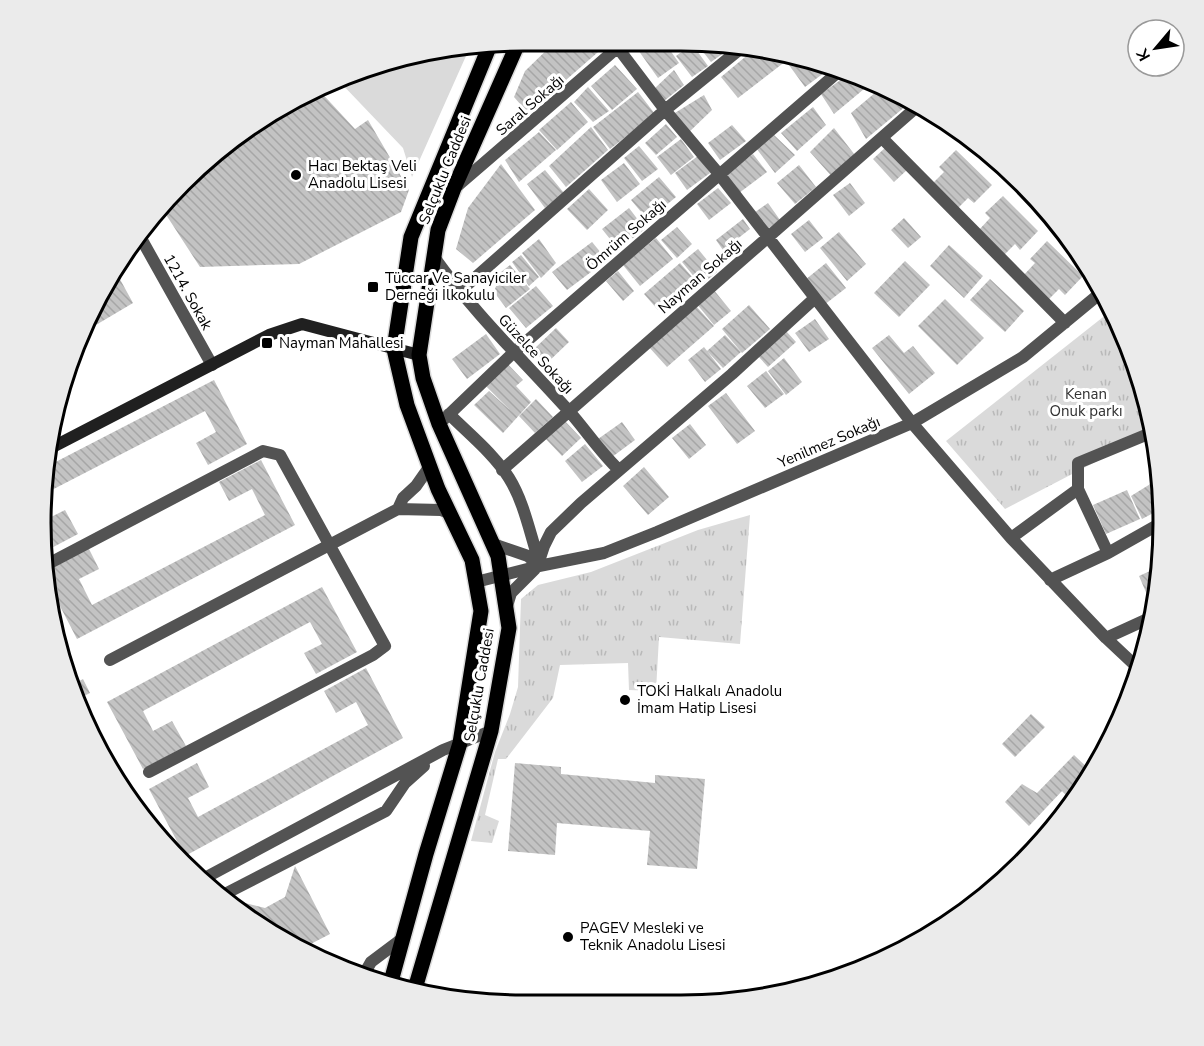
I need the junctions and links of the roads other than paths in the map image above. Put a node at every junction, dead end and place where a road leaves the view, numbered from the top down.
1 (514, 51) edge
2 (614, 51) edge
3 (625, 51) edge
4 (487, 52) edge
5 (734, 54) edge
6 (833, 76) edge
7 (665, 110) junction
8 (912, 111) edge
9 (882, 138) junction
10 (719, 174) junction
11 (454, 188) junction
12 (767, 237) junction
13 (144, 243) edge
14 (434, 257) junction
15 (459, 292) junction
16 (1095, 297) edge
17 (815, 298) junction
18 (1065, 323) junction
19 (394, 349) junction
20 (513, 353) junction
21 (419, 355) junction
22 (212, 364) junction
23 (569, 411) junction
24 (444, 419) junction
25 (912, 423) junction
26 (1145, 435) edge
27 (58, 444) edge
28 (429, 466) junction
29 (502, 470) junction
30 (619, 470) junction
31 (1078, 489) junction
32 (398, 509) junction
33 (450, 513) junction
34 (1153, 528) edge
35 (1011, 538) junction
36 (493, 544) junction
37 (330, 546) junction
38 (1108, 554) junction
39 (53, 561) edge
40 (539, 564) junction
41 (501, 575) junction
42 (1050, 580) junction
43 (476, 582) junction
44 (506, 609) junction
45 (1143, 621) edge
46 (1106, 638) junction
47 (110, 660) dead end
48 (1132, 662) edge
49 (491, 731) junction
50 (460, 743) junction
51 (443, 750) junction
52 (149, 772) dead end
53 (209, 876) edge
54 (229, 892) edge
55 (403, 938) junction
56 (367, 969) edge
57 (392, 976) edge
58 (417, 983) edge

1 - 11 main road, Selçuklu Caddesi
2 - 11 street, Saral Sokağı
3 - 7 street
4 - 19 main road, Selçuklu Caddesi
5 - 7 street
6 - 10 street, Ömrüm Sokağı
7 - 10 street
7 - 15 street
8 - 9 street, Nayman Sokağı
9 - 12 street, Nayman Sokağı
9 - 18 street
10 - 12 street
10 - 20 street, Ömrüm Sokağı
11 - 14 main road, Selçuklu Caddesi
12 - 17 street
12 - 23 street, Nayman Sokağı
13 - 22 street, 1214. Sokak
14 - 15 street, Güzelce Sokağı
14 - 21 main road, Selçuklu Caddesi
15 - 20 street, Güzelce Sokağı
16 - 18 street, Yenilmez Sokağı
17 - 25 street
17 - 30 street
18 - 25 street, Yenilmez Sokağı
19 - 21 street
19 - 22 street
19 - 28 main road, Selçuklu Caddesi
20 - 23 street, Güzelce Sokağı
20 - 24 street, Ömrüm Sokağı
21 - 24 main road, Selçuklu Caddesi
22 - 27 street
23 - 29 street, Nayman Sokağı
23 - 30 street, Güzelce Sokağı
24 - 29 street
24 - 36 main road, Selçuklu Caddesi
25 - 35 street
25 - 40 street, Yenilmez Sokağı
26 - 31 street
28 - 32 street
28 - 33 main road, Selçuklu Caddesi
29 - 40 street
30 - 40 street
31 - 35 street
31 - 38 street
32 - 33 street
32 - 37 street
33 - 43 main road, Selçuklu Caddesi
34 - 38 street
35 - 42 street
36 - 40 street
36 - 41 main road, Selçuklu Caddesi
37 - 39 street
37 - 47 street
37 - 52 street
38 - 42 street
40 - 41 street, Yenilmez Sokağı
40 - 44 street
41 - 43 street, Yenilmez Sokağı
41 - 44 main road, Selçuklu Caddesi
42 - 46 street
43 - 50 main road, Selçuklu Caddesi
44 - 49 main road, Selçuklu Caddesi
45 - 46 street
46 - 48 street
49 - 50 street
49 - 58 main road, Selçuklu Caddesi
50 - 51 street
50 - 55 main road, Selçuklu Caddesi
51 - 53 street
51 - 54 street
55 - 56 street
55 - 57 main road, Selçuklu Caddesi

